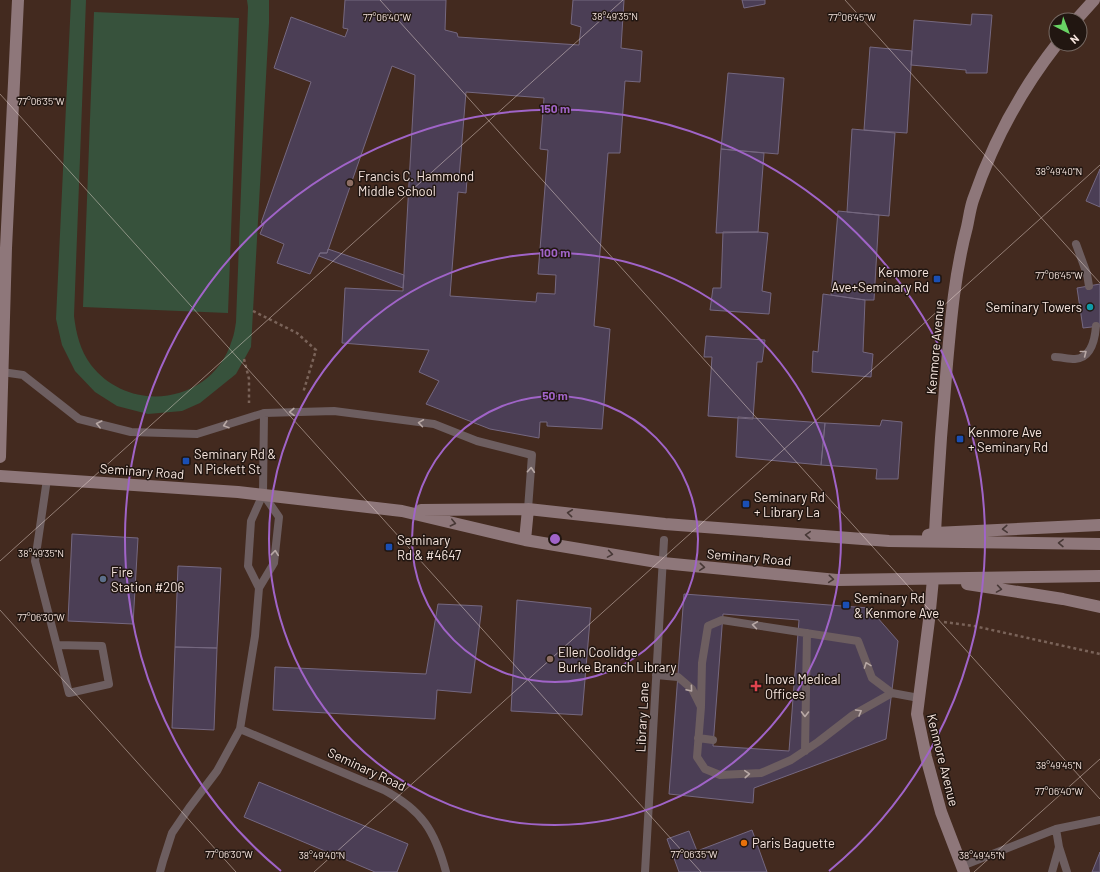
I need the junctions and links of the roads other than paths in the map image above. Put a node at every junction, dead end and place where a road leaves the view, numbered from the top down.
1 (18, 0) edge
2 (1094, 0) edge
3 (1083, 12) edge
4 (1051, 52) edge
5 (1076, 244) dead end
6 (1089, 286) dead end
7 (1096, 326) dead end
8 (1055, 356) dead end
9 (2, 372) junction
10 (264, 413) junction
11 (0, 456) edge
12 (0, 476) edge
13 (47, 479) junction
14 (263, 494) junction
15 (528, 509) junction
16 (402, 511) junction
17 (1100, 525) edge
18 (935, 533) junction
19 (525, 540) junction
20 (664, 540) dead end
21 (910, 541) junction
22 (1100, 544) edge
23 (663, 563) junction
24 (1100, 576) edge
25 (933, 578) junction
26 (260, 588) junction
27 (1100, 607) edge
28 (807, 633) junction
29 (57, 645) junction
30 (656, 675) junction
31 (892, 693) junction
32 (919, 698) junction
33 (701, 707) junction
34 (240, 729) junction
35 (698, 738) junction
36 (713, 740) dead end
37 (805, 751) junction
38 (1100, 820) edge
39 (1056, 828) junction
40 (1059, 847) junction
41 (963, 869) edge
42 (160, 872) edge
43 (446, 872) edge
44 (645, 872) edge
45 (1052, 872) edge
46 (1068, 872) edge

1 - 9 main road
2 - 3 main road
4 - 18 main road, Kenmore Avenue
5 - 6 lane
8 -> 7 lane
10 -> 9 lane
9 - 11 main road
10 - 14 lane
15 -> 10 lane
12 - 13 main road, Seminary Road
13 - 14 main road, Seminary Road
13 - 29 lane
14 - 16 main road, Seminary Road
14 - 26 lane
26 -> 14 lane
15 - 16 main road, Seminary Road
15 - 19 main road
21 -> 15 main road, Seminary Road
16 -> 19 main road, Seminary Road
17 -> 18 main road
18 - 21 main road
19 -> 23 main road, Seminary Road
20 - 23 lane, Library Lane
22 -> 21 main road, Seminary Road
23 -> 25 main road, Seminary Road
23 - 30 lane, Library Lane
24 - 25 main road, Seminary Road
25 -> 27 main road
25 - 32 main road, Kenmore Avenue
26 - 34 lane
31 -> 28 lane
28 -> 33 lane
28 -> 37 lane
29 - 29 lane
30 -> 33 lane
30 - 44 lane, Library Lane
31 - 32 lane
37 -> 31 lane
32 - 41 main road, Kenmore Avenue
33 - 35 lane
34 - 42 lane
34 - 43 lane, Seminary Road
35 - 36 lane
35 -> 37 lane
38 - 39 lane
39 - 40 lane
39 - 41 lane
40 - 45 lane
40 - 46 lane

